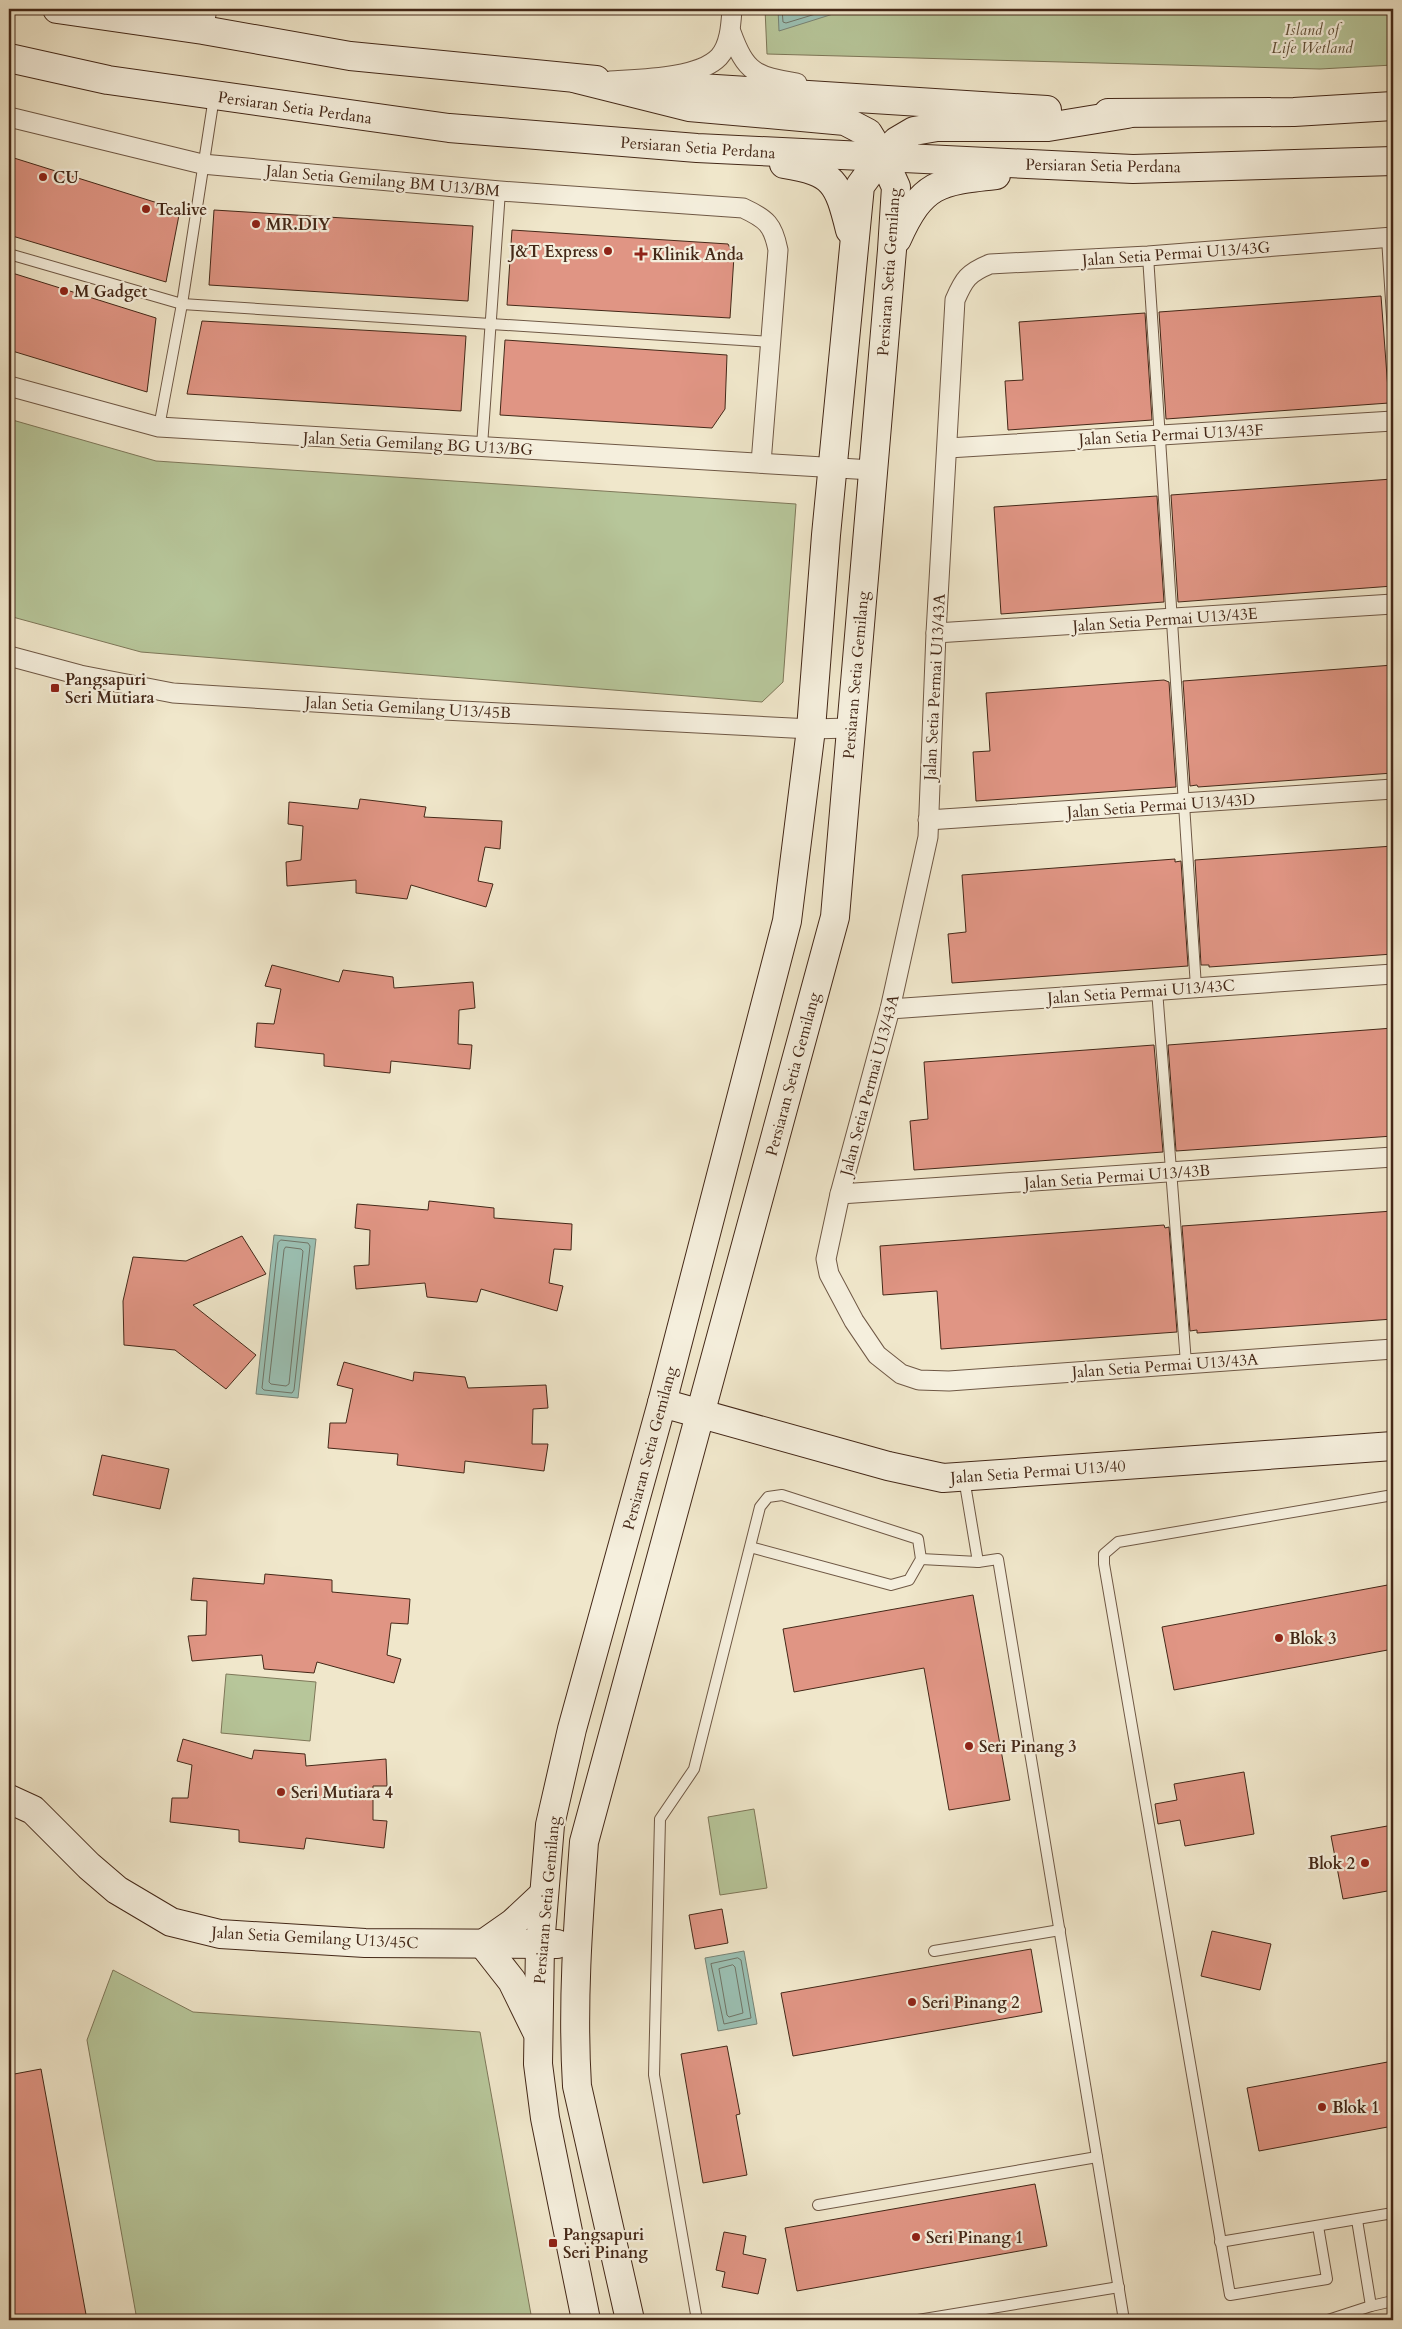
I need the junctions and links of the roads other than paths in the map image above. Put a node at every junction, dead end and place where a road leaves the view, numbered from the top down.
1 (57, 9) edge
2 (732, 9) edge
3 (205, 19) edge
4 (731, 32) junction
5 (9, 58) edge
6 (577, 79) junction
7 (610, 81) junction
8 (214, 96) junction
9 (898, 101) junction
10 (1393, 106) edge
11 (1127, 114) junction
12 (9, 117) edge
13 (697, 148) junction
14 (882, 156) junction
15 (1393, 161) edge
16 (202, 164) junction
17 (1084, 167) junction
18 (500, 191) junction
19 (1390, 238) edge
20 (853, 244) junction
21 (892, 250) junction
22 (9, 254) edge
23 (1148, 256) junction
24 (963, 280) joint
25 (182, 304) junction
26 (490, 324) junction
27 (1393, 332) edge
28 (770, 342) junction
29 (9, 386) edge
30 (1393, 421) edge
31 (159, 427) junction
32 (1160, 435) junction
33 (482, 446) junction
34 (948, 448) junction
35 (761, 463) junction
36 (832, 467) junction
37 (872, 470) junction
38 (1393, 604) edge
39 (1172, 618) junction
40 (936, 633) junction
41 (9, 656) edge
42 (850, 728) junction
43 (811, 729) junction
44 (1393, 789) edge
45 (1184, 803) junction
46 (928, 820) junction
47 (1393, 974) edge
48 (1196, 987) junction
49 (1157, 990) junction
50 (890, 1008) junction
51 (1393, 1157) edge
52 (1171, 1172) junction
53 (840, 1194) junction
54 (1393, 1349) edge
55 (1186, 1363) junction
56 (662, 1403) junction
57 (700, 1413) junction
58 (1393, 1446) edge
59 (964, 1477) junction
60 (1393, 1495) edge
61 (750, 1547) junction
62 (921, 1559) junction
63 (978, 1562) junction
64 (9, 1799) edge
65 (543, 1895) junction
66 (1060, 1930) junction
67 (483, 1944) junction
68 (576, 1944) junction
69 (540, 1945) junction
70 (934, 1950) dead end
71 (538, 2034) junction
72 (1097, 2157) junction
73 (818, 2205) dead end
74 (1393, 2213) edge
75 (1357, 2220) junction
76 (1318, 2226) junction
77 (1220, 2242) junction
78 (1119, 2287) junction
79 (1393, 2301) edge
80 (1371, 2306) junction
81 (586, 2320) edge
82 (630, 2320) edge
83 (697, 2320) edge
84 (918, 2320) edge
85 (1124, 2320) edge
86 (1328, 2320) edge

1 - 3 street
2 - 4 street
3 - 6 street
4 - 7 street
4 - 9 street
5 - 8 street, Persiaran Setia Perdana
6 - 7 street
6 - 14 street
7 - 9 street
8 - 13 street, Persiaran Setia Perdana
8 - 16 lane
9 - 11 street
10 - 11 street
11 - 14 street
12 - 16 street, Jalan Setia Gemilang BM U13/BM
13 - 14 street, Persiaran Setia Perdana
13 - 20 street
14 - 17 street, Persiaran Setia Perdana
14 - 20 street, Persiaran Setia Gemilang
14 - 21 street, Persiaran Setia Gemilang
15 - 17 street, Persiaran Setia Perdana
16 - 18 street, Jalan Setia Gemilang BM U13/BM
16 - 25 lane
17 - 21 street
18 - 26 lane
18 - 28 street, Jalan Setia Gemilang BM U13/BM
19 - 23 street, Jalan Setia Permai U13/43G
19 - 27 lane
20 - 36 street, Persiaran Setia Gemilang
21 - 37 street, Persiaran Setia Gemilang
22 - 25 lane
23 - 24 street, Jalan Setia Permai U13/43G
23 - 32 lane
24 - 34 street, Jalan Setia Permai U13/43A
25 - 26 lane
25 - 31 lane
26 - 28 lane
26 - 33 lane
28 - 35 street
29 - 31 street, Jalan Setia Gemilang BG U13/BG
30 - 32 street, Jalan Setia Permai U13/43F
31 - 33 street, Jalan Setia Gemilang BG U13/BG
32 - 34 street, Jalan Setia Permai U13/43F
32 - 39 lane
33 - 35 street, Jalan Setia Gemilang BG U13/BG
34 - 40 street, Jalan Setia Permai U13/43A
35 - 36 street, Jalan Setia Gemilang BG U13/BG
36 - 37 street, Jalan Setia Gemilang BG U13/BG
36 - 43 street, Persiaran Setia Gemilang
37 - 42 street, Persiaran Setia Gemilang
38 - 39 street, Jalan Setia Permai U13/43E
39 - 40 street, Jalan Setia Permai U13/43E
39 - 45 lane
40 - 46 street, Jalan Setia Permai U13/43A
41 - 43 street, Jalan Setia Gemilang U13/45B
42 - 43 street, Jalan Setia Gemilang U13/45B
42 - 57 street, Persiaran Setia Gemilang
43 - 56 street, Persiaran Setia Gemilang
44 - 45 street, Jalan Setia Permai U13/43D
45 - 46 street, Jalan Setia Permai U13/43D
45 - 48 lane
46 - 50 street, Jalan Setia Permai U13/43A
47 - 48 street, Jalan Setia Permai U13/43C
48 - 49 street, Jalan Setia Permai U13/43C
49 - 50 street, Jalan Setia Permai U13/43C
49 - 52 lane
50 - 53 street, Jalan Setia Permai U13/43A
51 - 52 street, Jalan Setia Permai U13/43B
52 - 53 street, Jalan Setia Permai U13/43B
52 - 55 lane
53 - 55 street, Jalan Setia Permai U13/43A
54 - 55 street, Jalan Setia Permai U13/43A
56 - 57 street, Jalan Setia Permai U13/40
56 - 65 street, Persiaran Setia Gemilang
57 - 59 street, Jalan Setia Permai U13/40
57 - 68 street, Persiaran Setia Gemilang
58 - 59 street, Jalan Setia Permai U13/40
59 - 63 lane
60 - 77 lane
61 - 62 lane
61 - 62 lane
61 - 83 lane
62 - 63 lane
63 - 66 lane
64 - 67 street, Jalan Setia Gemilang U13/45C
65 - 67 street
65 - 69 street, Persiaran Setia Gemilang
66 - 70 lane
66 - 72 lane
67 - 69 street, Jalan Setia Gemilang U13/45C
67 - 71 street
68 - 69 street, Jalan Setia Gemilang U13/45C
68 - 82 street, Persiaran Setia Gemilang
69 - 71 street, Persiaran Setia Gemilang
71 - 81 street, Persiaran Setia Gemilang
72 - 73 lane
72 - 78 lane
74 - 75 lane
75 - 76 lane
75 - 80 lane
76 - 77 lane
76 - 77 lane
78 - 84 lane
78 - 85 lane
79 - 80 lane
80 - 86 lane

